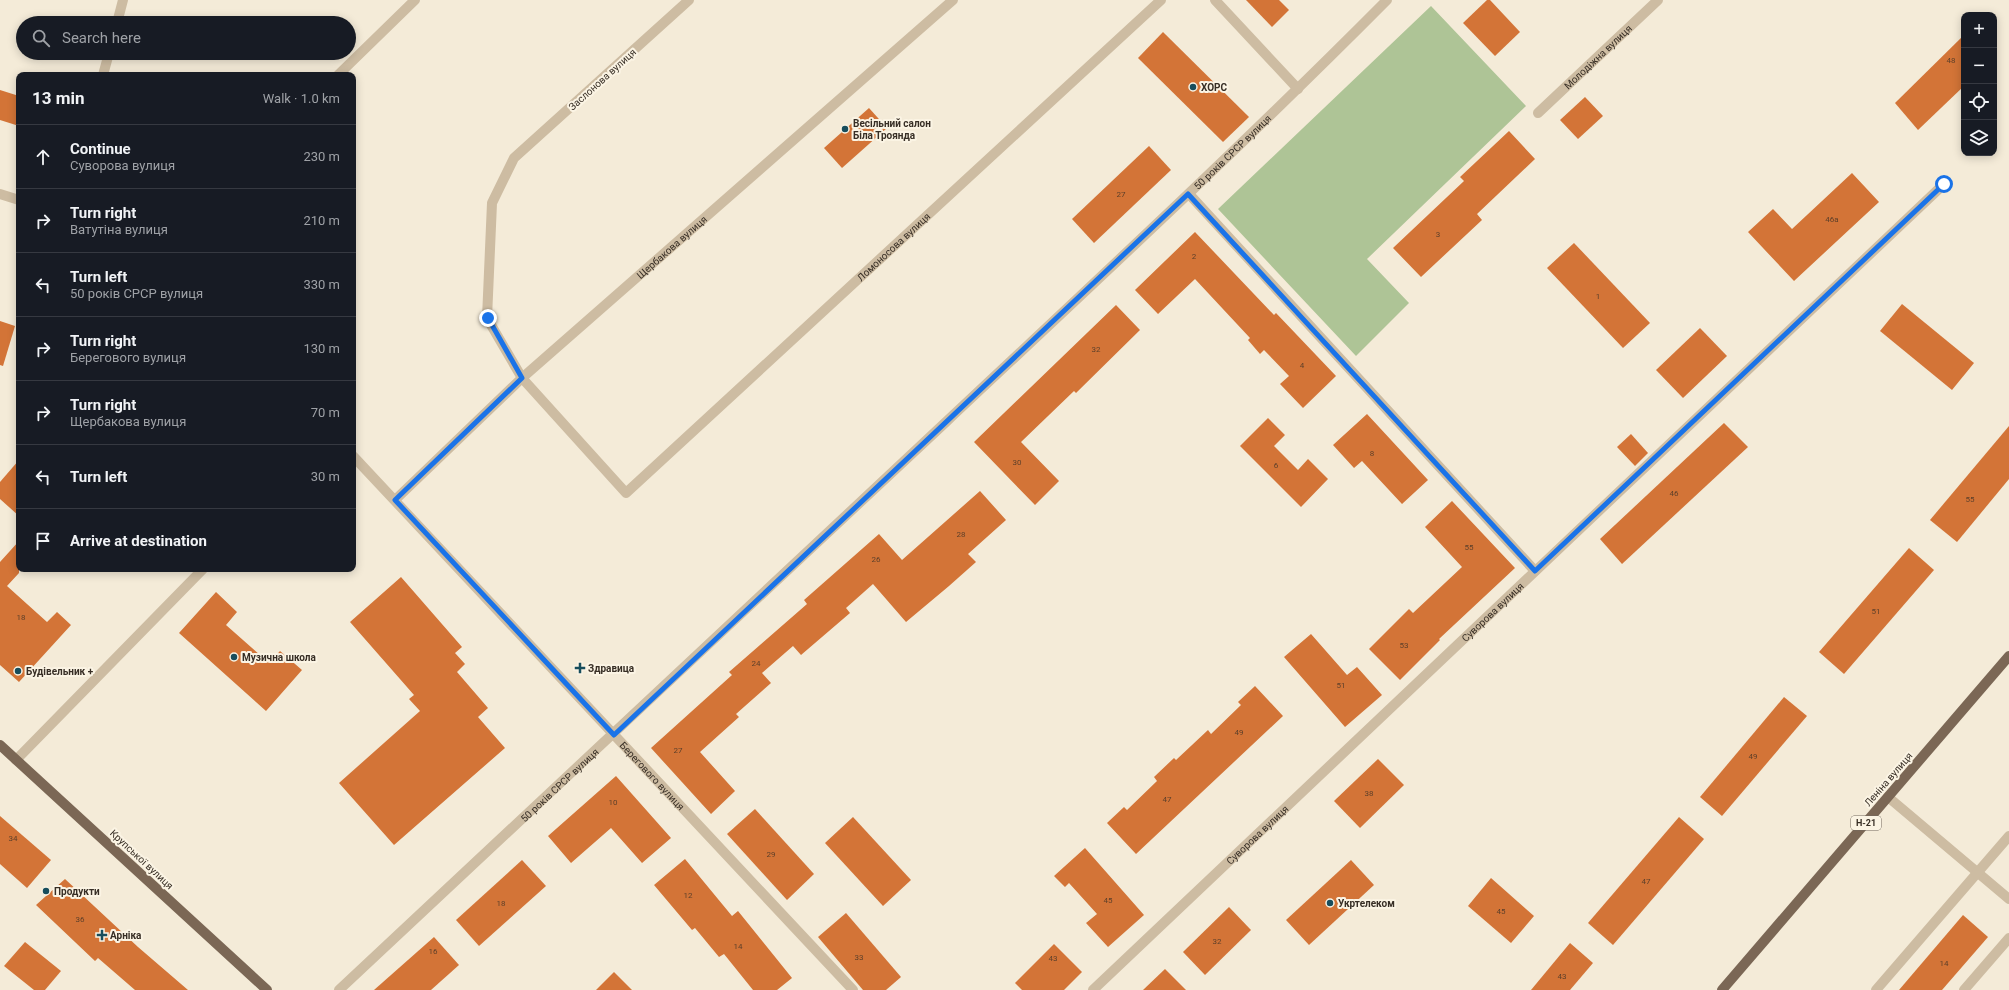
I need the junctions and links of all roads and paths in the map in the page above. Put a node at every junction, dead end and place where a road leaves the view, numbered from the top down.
1 (123, 0) edge
2 (415, 0) edge
3 (689, 0) edge
4 (953, 0) edge
5 (1161, 0) edge
6 (1215, 0) edge
7 (1387, 0) edge
8 (1658, 0) edge
9 (119, 16) edge
10 (356, 57) edge
11 (107, 60) edge
12 (353, 60) edge
13 (104, 72) edge
14 (341, 72) edge
15 (1298, 89) junction
16 (1538, 113) dead end
17 (1944, 184) dead end
18 (0, 194) edge
19 (1188, 194) junction
20 (16, 199) edge
21 (522, 378) junction
22 (356, 459) edge
23 (395, 500) junction
24 (1535, 571) junction
25 (200, 572) edge
26 (2009, 656) edge
27 (614, 735) junction
28 (0, 745) edge
29 (16, 760) junction
30 (1888, 797) junction
31 (2009, 836) edge
32 (1977, 872) junction
33 (2009, 899) edge
34 (2009, 938) edge
35 (267, 990) edge
36 (339, 990) edge
37 (853, 990) edge
38 (1093, 990) edge
39 (1722, 990) edge
40 (1876, 990) edge
41 (1964, 990) edge

1 - 9 street
2 - 10 street
3 - 21 street, Заслонова вулиця
4 - 21 street, Щербакова вулиця
5 - 21 street, Ломоносова вулиця
6 - 15 street
7 - 15 street, 50 років СРСР вулиця
8 - 16 street, Молодіжна вулиця
11 - 13 street
12 - 14 street
15 - 19 street, 50 років СРСР вулиця
17 - 24 street, Суворова вулиця
18 - 20 street
19 - 24 street
19 - 27 street, 50 років СРСР вулиця
21 - 23 street, Щербакова вулиця
22 - 23 street, Берегового вулиця
23 - 27 street, Берегового вулиця
24 - 38 street, Суворова вулиця
25 - 29 street
26 - 30 main road, Леніна вулиця / Н-21
27 - 36 street, 50 років СРСР вулиця
27 - 37 street, Берегового вулиця
28 - 29 main road, Крупської вулиця
29 - 35 main road, Крупської вулиця
30 - 32 street
30 - 39 main road, Леніна вулиця / Н-21
31 - 32 street
32 - 33 street
32 - 40 street
34 - 41 street

